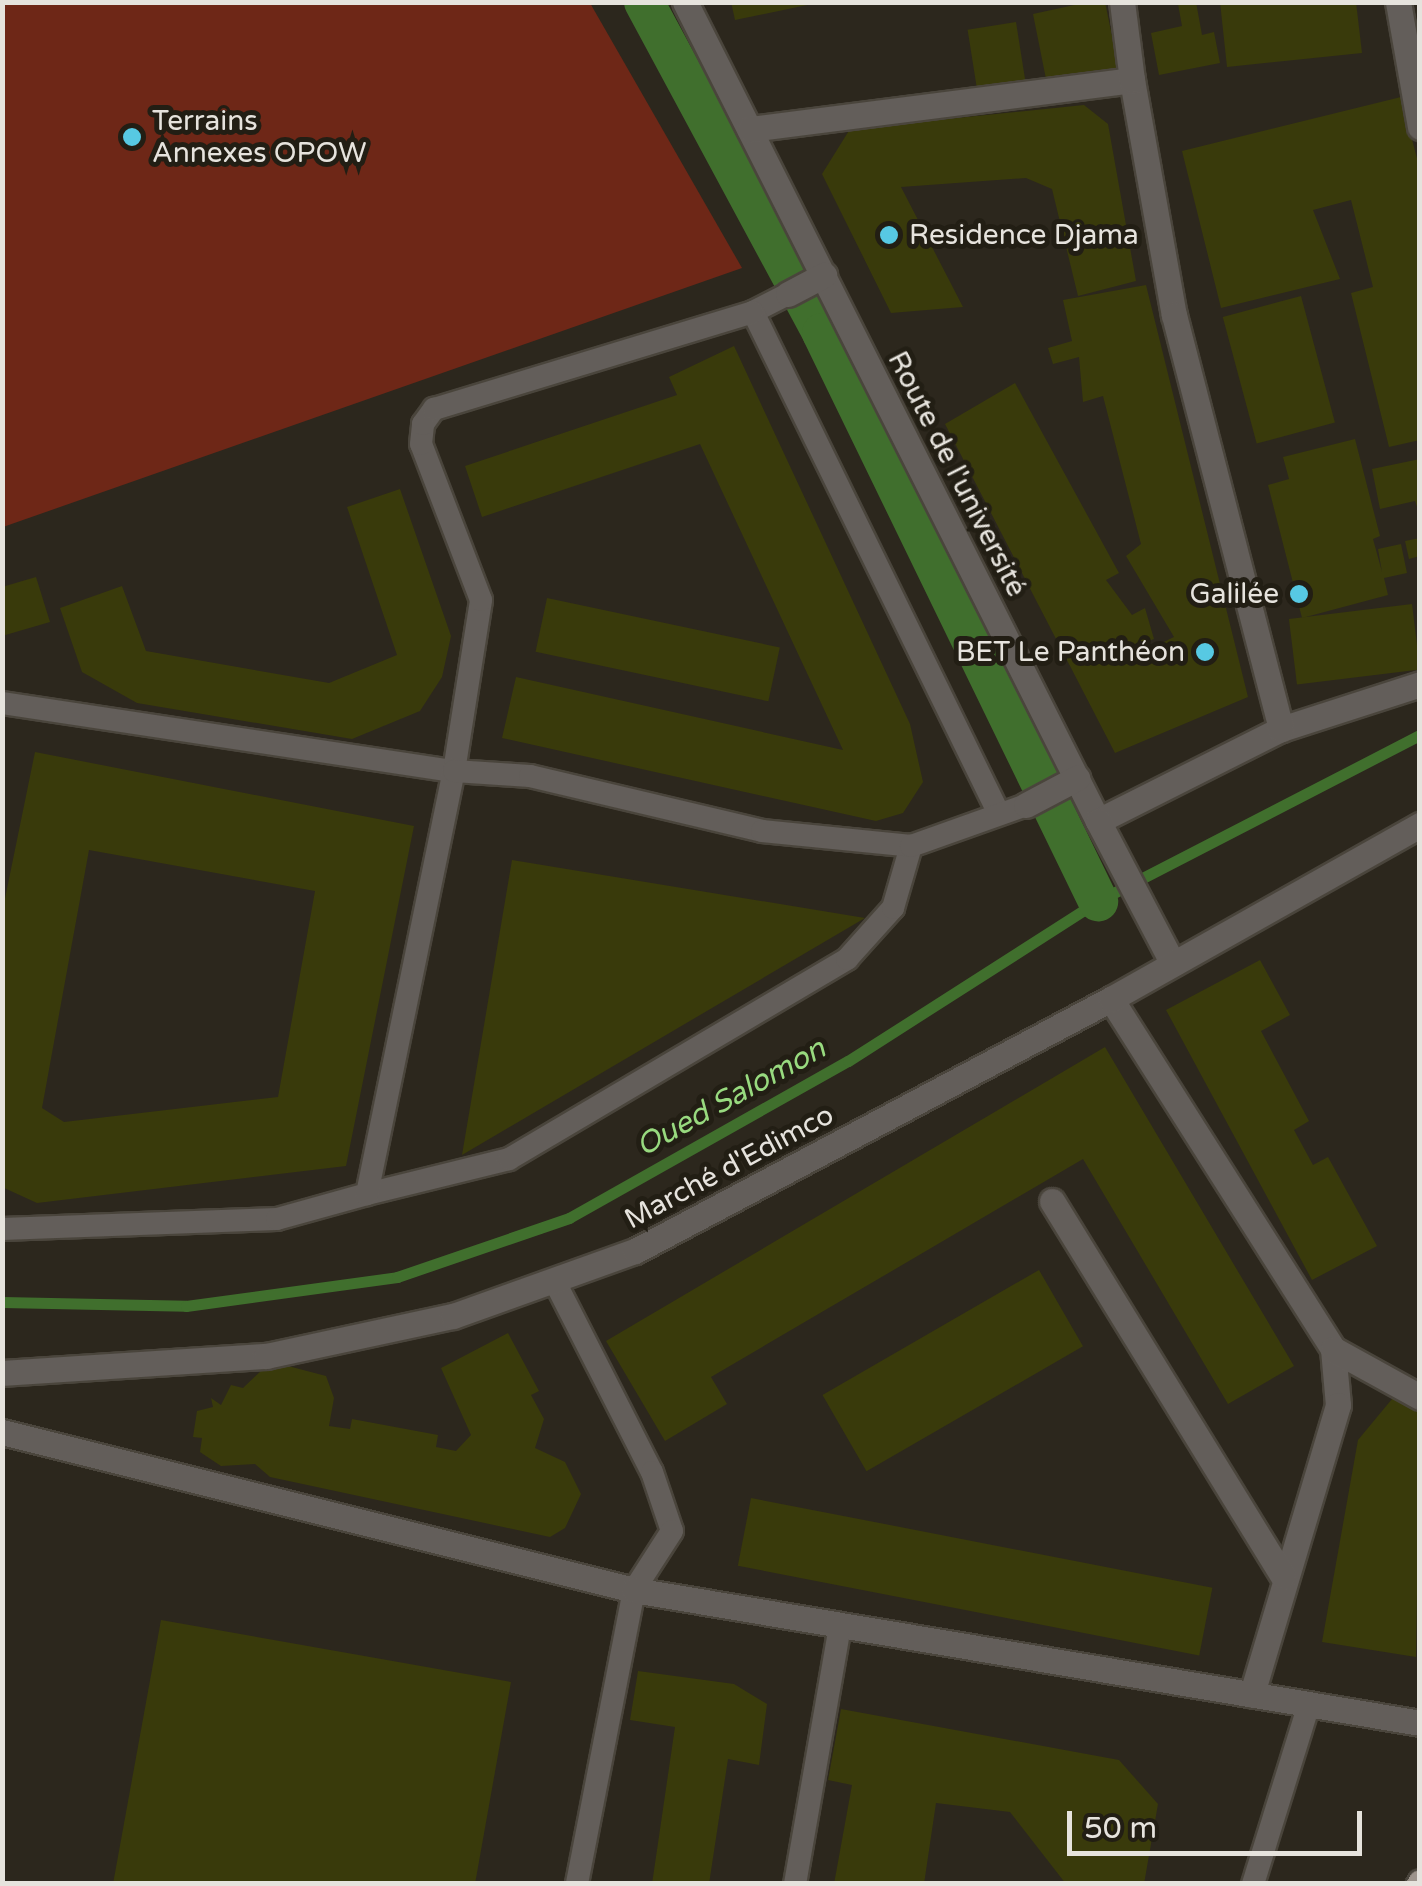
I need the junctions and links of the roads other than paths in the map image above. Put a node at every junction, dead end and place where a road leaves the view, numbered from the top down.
1 (685, 2) edge
2 (1122, 2) edge
3 (1398, 2) edge
4 (1132, 80) junction
5 (1420, 127) edge
6 (750, 128) junction
7 (824, 275) junction
8 (788, 294) joint
9 (753, 312) junction
10 (1420, 684) edge
11 (2, 703) edge
12 (1281, 729) junction
13 (454, 771) junction
14 (1073, 781) junction
15 (1026, 805) joint
16 (1000, 814) junction
17 (1098, 821) junction
18 (1420, 825) edge
19 (911, 846) junction
20 (1173, 964) junction
21 (1111, 999) junction
22 (367, 1194) junction
23 (1052, 1202) dead end
24 (2, 1230) edge
25 (555, 1282) junction
26 (1333, 1349) junction
27 (2, 1373) edge
28 (1420, 1397) edge
29 (2, 1432) edge
30 (1283, 1576) junction
31 (634, 1590) junction
32 (840, 1625) junction
33 (1252, 1694) junction
34 (1309, 1704) junction
35 (1420, 1724) edge
36 (578, 1884) edge
37 (795, 1884) edge
38 (1252, 1884) edge

1 - 6 street, Route de l'université
2 - 4 street
3 - 5 street
4 - 6 street
4 - 12 street
6 - 7 street, Route de l'université
7 - 8 street
7 - 14 street, Route de l'université
8 - 9 lane
9 - 13 lane
9 - 16 lane
10 - 12 street
11 - 13 lane
12 - 17 street
13 - 19 lane
13 - 22 lane
14 - 15 street
14 - 17 street, Route de l'université
15 - 16 lane
16 - 19 lane
17 - 20 street, Route de l'université
18 - 20 street, Marché d'Edimco
19 - 22 lane
20 - 21 street, Marché d'Edimco
21 - 25 street, Marché d'Edimco
21 - 26 street
22 - 24 lane
23 - 30 street
25 - 27 street, Marché d'Edimco
25 - 31 lane
26 - 28 street
26 - 30 street
29 - 31 street
30 - 33 street
31 - 32 street
31 - 36 lane
32 - 33 street
32 - 37 lane
33 - 34 street
34 - 35 street
34 - 38 lane

